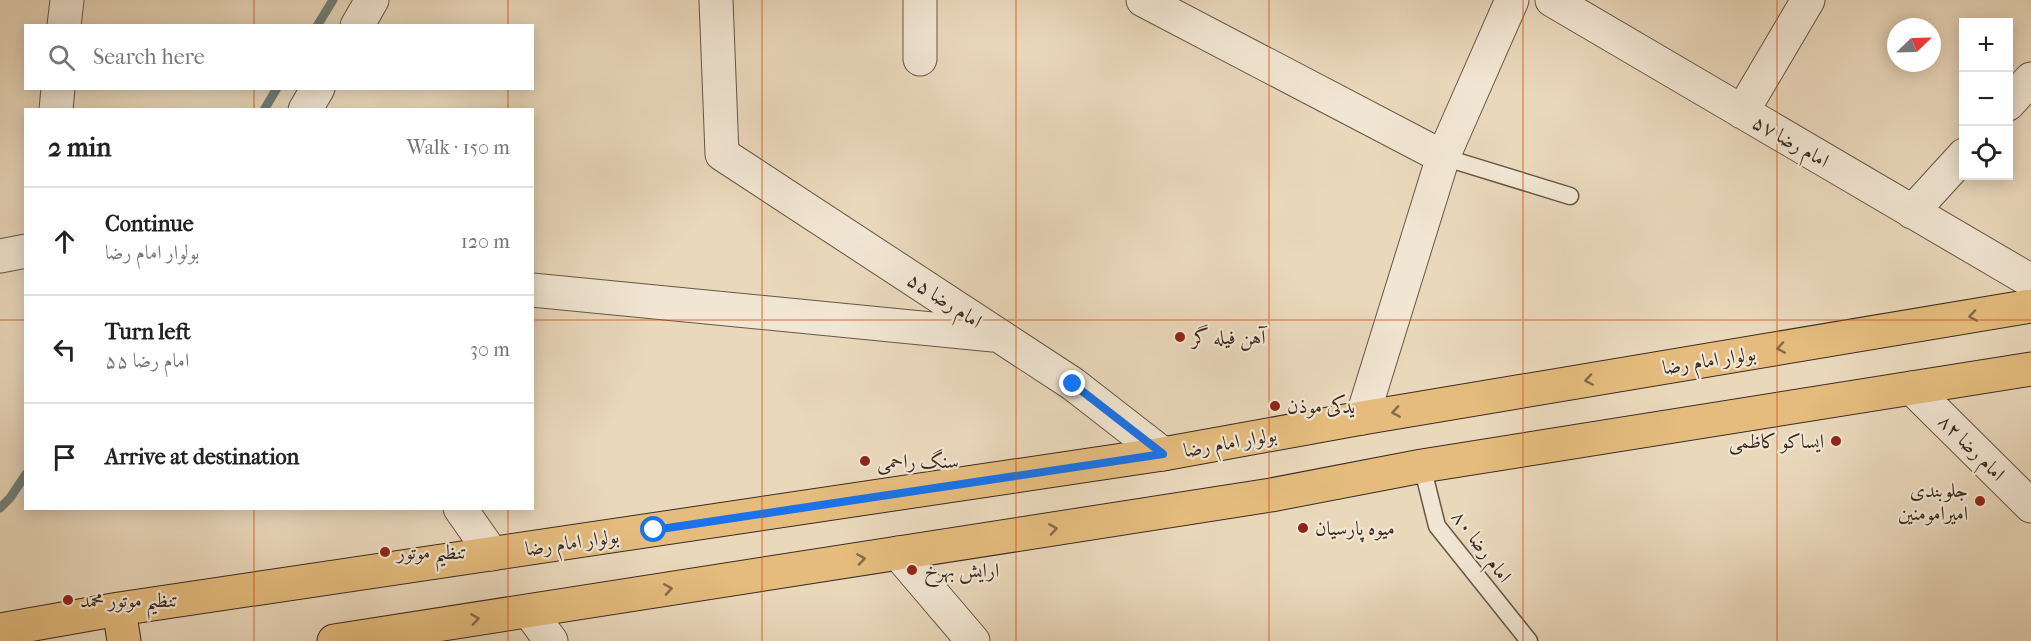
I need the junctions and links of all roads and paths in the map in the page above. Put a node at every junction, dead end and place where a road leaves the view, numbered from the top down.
1 (67, 0) edge
2 (372, 0) edge
3 (716, 0) edge
4 (920, 0) edge
5 (1143, 0) edge
6 (1512, 0) edge
7 (1552, 0) edge
8 (1808, 0) edge
9 (64, 24) edge
10 (358, 24) edge
11 (920, 59) dead end
12 (2031, 78) edge
13 (58, 90) edge
14 (317, 90) edge
15 (2013, 98) edge
16 (56, 108) edge
17 (306, 108) edge
18 (1742, 112) junction
19 (1443, 157) junction
20 (1959, 160) edge
21 (1570, 196) dead end
22 (1912, 212) junction
23 (24, 251) edge
24 (0, 256) edge
25 (2031, 281) edge
26 (534, 290) edge
27 (2031, 306) edge
28 (998, 335) junction
29 (2031, 369) edge
30 (1912, 388) junction
31 (1362, 418) junction
32 (1163, 454) junction
33 (1422, 466) junction
34 (2031, 506) edge
35 (461, 510) edge
36 (898, 553) junction
37 (492, 554) junction
38 (119, 609) junction
39 (529, 611) junction
40 (0, 630) edge
41 (124, 641) edge
42 (334, 641) edge
43 (551, 641) edge
44 (973, 641) edge
45 (1529, 641) edge

1 - 9 street
2 - 10 street
3 - 28 street, امام رضا ۵۵
4 - 11 street
5 - 19 street
6 - 19 street
7 - 18 street, امام رضا ۵۷
8 - 18 street
12 - 15 street
13 - 16 street
14 - 17 street
18 - 22 street, امام رضا ۵۷
19 - 21 lane
19 - 31 street
20 - 22 street
22 - 25 street, امام رضا ۵۷
23 - 24 street
26 - 28 street
27 -> 31 main road, بولوار امام رضا
28 - 32 street, امام رضا ۵۵
29 - 30 main road
30 - 33 main road
30 - 34 street, امام رضا ۸۲
31 - 32 main road, بولوار امام رضا
32 - 37 main road, بولوار امام رضا
36 -> 33 main road
33 - 45 lane, امام رضا ۸۰
35 - 37 street
39 -> 36 main road
36 - 44 street
37 - 38 main road, بولوار امام رضا
38 - 40 main road, بولوار امام رضا
38 - 41 main road
42 -> 39 main road
39 - 43 street

